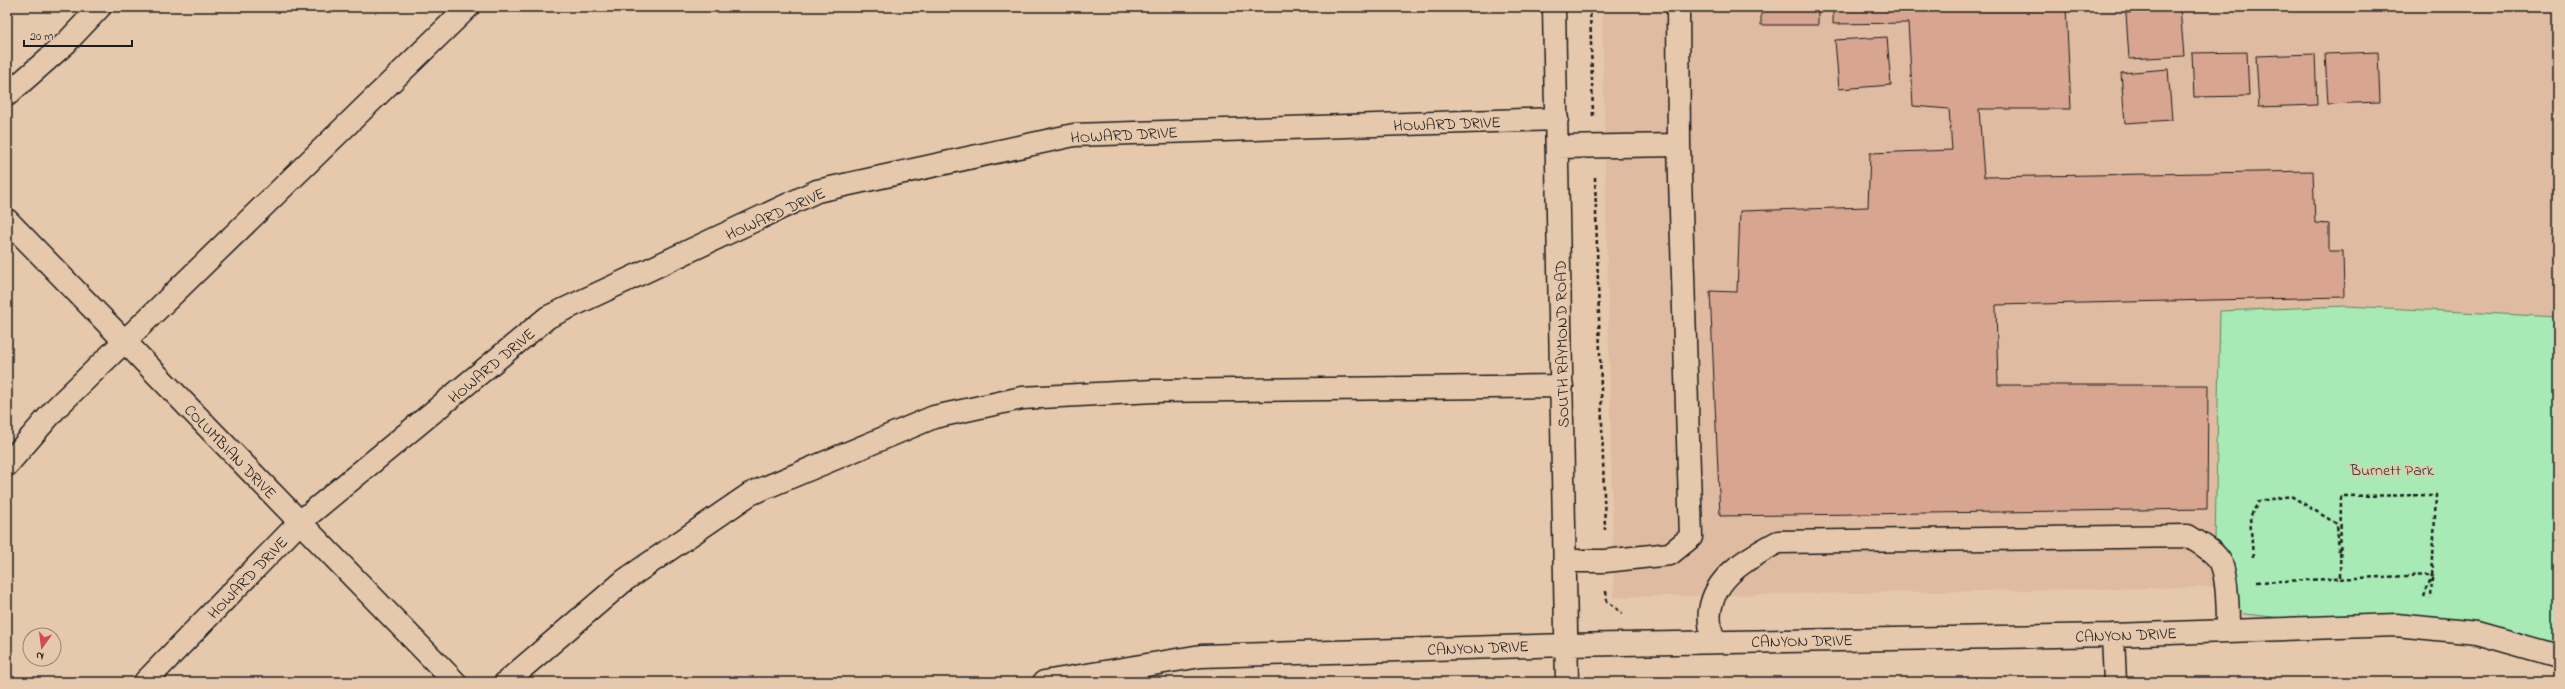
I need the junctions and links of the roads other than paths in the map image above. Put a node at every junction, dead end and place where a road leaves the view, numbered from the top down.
1 (100, 7) edge
2 (468, 7) edge
3 (1554, 7) edge
4 (1678, 7) edge
5 (7, 95) edge
6 (1557, 119) junction
7 (1680, 145) junction
8 (1557, 147) junction
9 (7, 220) edge
10 (126, 342) junction
11 (1562, 386) junction
12 (7, 465) edge
13 (300, 522) junction
14 (1566, 561) junction
15 (2228, 630) junction
16 (2113, 635) junction
17 (1712, 642) junction
18 (1567, 645) junction
19 (2558, 656) edge
20 (145, 682) edge
21 (455, 682) edge
22 (506, 682) edge
23 (1044, 682) edge
24 (1567, 682) edge
25 (2115, 682) edge

1 - 5 street
2 - 10 street
3 - 6 street, SOUTH RAYMOND ROAD
4 - 7 street
6 - 8 street, SOUTH RAYMOND ROAD
6 - 13 street, HOWARD DRIVE
7 - 8 street
7 - 14 street
8 - 11 street, SOUTH RAYMOND ROAD
9 - 10 street, COLUMBIAN DRIVE
10 - 12 street
10 - 13 street, COLUMBIAN DRIVE
11 - 14 street, SOUTH RAYMOND ROAD
11 - 22 street
13 - 20 street, HOWARD DRIVE
13 - 21 street, COLUMBIAN DRIVE
14 - 18 street, SOUTH RAYMOND ROAD
15 - 16 street, CANYON DRIVE
15 - 17 street
15 - 19 street, CANYON DRIVE
16 - 17 street, CANYON DRIVE
16 - 25 street
17 - 18 street, CANYON DRIVE
18 - 23 street, CANYON DRIVE
18 - 24 street, SOUTH RAYMOND ROAD

